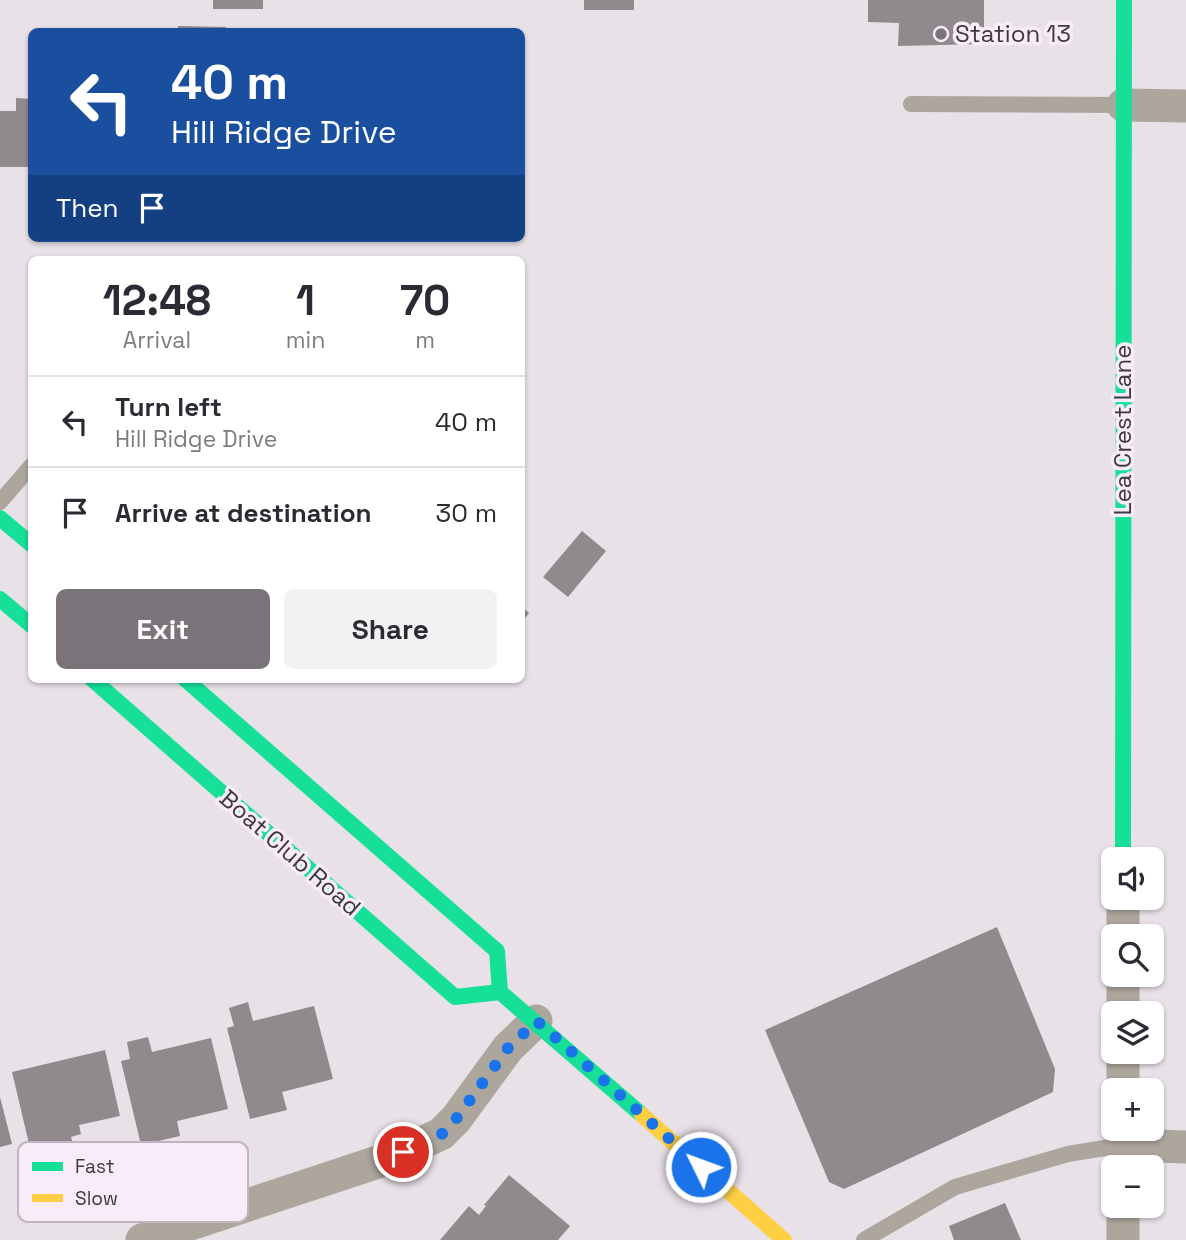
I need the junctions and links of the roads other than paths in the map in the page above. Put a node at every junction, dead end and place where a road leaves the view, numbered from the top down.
1 (1124, 0) edge
2 (911, 104) dead end
3 (1123, 105) junction
4 (1186, 106) edge
5 (28, 470) edge
6 (0, 502) edge
7 (0, 518) edge
8 (28, 542) edge
9 (0, 599) edge
10 (28, 623) edge
11 (97, 683) edge
12 (190, 683) edge
13 (1123, 847) edge
14 (500, 992) junction
15 (537, 1021) junction
16 (1123, 1147) edge
17 (1186, 1147) edge
18 (248, 1205) edge
19 (1123, 1218) edge
20 (196, 1222) edge
21 (142, 1240) edge
22 (784, 1240) edge
23 (864, 1240) edge
24 (1123, 1240) edge

1 - 3 main road, Lea Crest Lane
2 - 3 lane
3 - 4 street
3 - 13 main road, Lea Crest Lane
5 - 6 lane
7 - 8 main road
9 - 10 main road
11 - 14 main road, Boat Club Road
12 - 14 main road
14 - 15 main road
15 - 18 street
15 - 22 main road
16 - 17 street
16 - 23 lane
19 - 24 street
20 - 21 street

